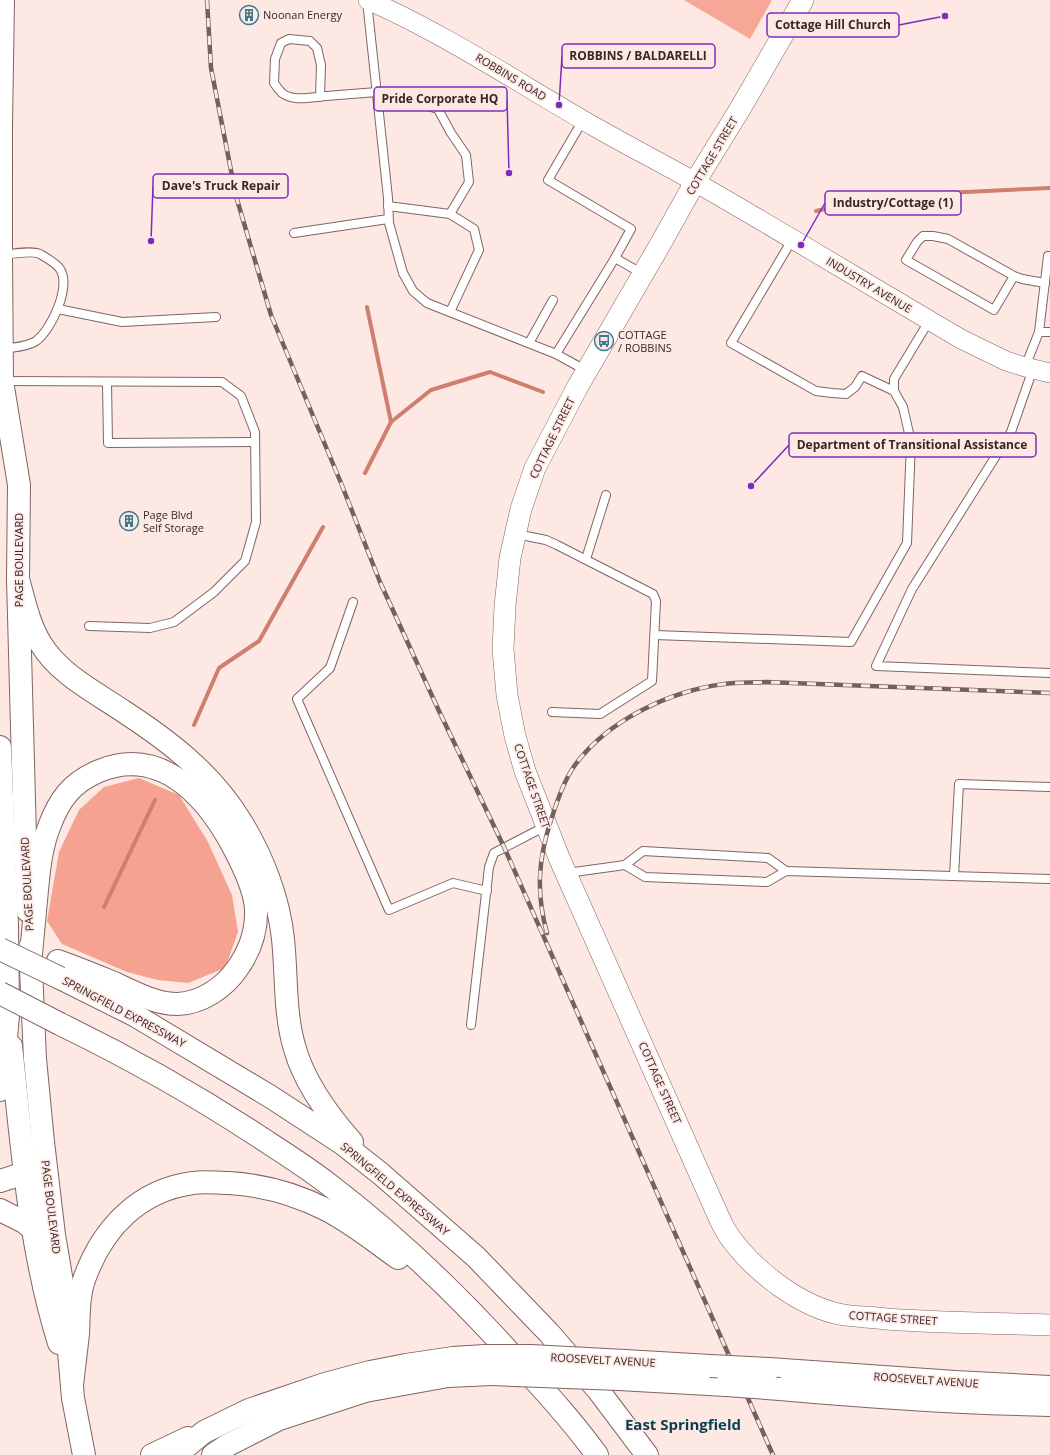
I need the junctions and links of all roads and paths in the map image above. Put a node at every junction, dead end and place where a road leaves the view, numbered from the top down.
1 (3, 0) edge
2 (367, 0) edge
3 (804, 0) edge
4 (377, 92) junction
5 (320, 97) junction
6 (583, 120) junction
7 (1, 169) edge
8 (695, 182) junction
9 (388, 202) junction
10 (450, 214) junction
11 (388, 219) junction
12 (294, 233) dead end
13 (792, 240) junction
14 (1, 255) junction
15 (1050, 256) edge
16 (615, 258) junction
17 (643, 274) junction
18 (1014, 276) junction
19 (1045, 283) junction
20 (1047, 296) edge
21 (553, 300) dead end
22 (58, 310) junction
23 (450, 312) junction
24 (216, 317) dead end
25 (929, 321) junction
26 (1039, 332) junction
27 (1050, 332) edge
28 (529, 343) junction
29 (2, 349) junction
30 (556, 354) junction
31 (1036, 370) edge
32 (587, 372) junction
33 (2, 382) junction
34 (107, 383) junction
35 (894, 391) junction
36 (0, 415) edge
37 (255, 442) junction
38 (606, 495) dead end
39 (515, 534) junction
40 (586, 559) junction
41 (18, 579) junction
42 (353, 602) dead end
43 (89, 626) dead end
44 (655, 635) junction
45 (1050, 673) edge
46 (552, 712) dead end
47 (0, 747) edge
48 (1050, 787) edge
49 (546, 826) junction
50 (625, 865) junction
51 (786, 871) junction
52 (566, 874) junction
53 (954, 876) junction
54 (1050, 879) edge
55 (487, 891) junction
56 (0, 938) edge
57 (0, 949) edge
58 (31, 954) junction
59 (59, 969) junction
60 (0, 994) edge
61 (8, 1015) junction
62 (471, 1025) dead end
63 (0, 1090) edge
64 (46, 1169) junction
65 (25, 1173) junction
66 (381, 1174) junction
67 (0, 1181) edge
68 (0, 1210) edge
69 (34, 1230) junction
70 (473, 1312) junction
71 (1050, 1325) edge
72 (488, 1365) junction
73 (622, 1370) junction
74 (72, 1385) junction
75 (1050, 1387) edge
76 (1050, 1406) edge
77 (204, 1432) junction
78 (84, 1455) edge
79 (152, 1455) edge
80 (176, 1455) edge
81 (213, 1455) edge
82 (597, 1455) edge
83 (647, 1455) edge

1 - 7 main road, PAGE BOULEVARD
2 - 4 lane
2 - 6 street, ROBBINS ROAD
3 - 8 main road, COTTAGE STREET
4 - 5 lane
4 - 9 lane
4 - 10 lane
5 - 5 lane
6 - 8 street, ROBBINS ROAD
6 - 16 lane
7 - 14 main road, PAGE BOULEVARD
8 - 13 street, INDUSTRY AVENUE
8 - 17 main road, COTTAGE STREET
9 - 10 lane
9 - 11 lane
10 - 23 lane
11 - 12 lane
11 - 23 lane
13 - 25 street, INDUSTRY AVENUE
13 - 35 lane
14 - 22 lane
14 - 29 main road, PAGE BOULEVARD
15 - 19 lane
16 - 17 lane
16 - 30 lane
17 - 32 main road, COTTAGE STREET
18 - 18 lane
18 - 19 lane
19 - 20 lane
20 - 26 lane
21 - 28 lane
22 - 24 lane
22 - 29 lane
23 - 28 lane
25 - 31 street, INDUSTRY AVENUE
25 - 35 lane
26 - 27 lane
26 - 31 lane
28 - 30 lane
29 - 33 main road, PAGE BOULEVARD
30 - 32 lane
31 - 45 lane
32 - 39 main road, COTTAGE STREET
33 - 34 lane
33 - 36 main road, PAGE BOULEVARD
33 - 41 main road, PAGE BOULEVARD
34 - 37 lane
34 - 37 lane
35 - 44 lane
37 - 43 lane
38 - 40 lane
39 - 40 lane
39 - 49 main road, COTTAGE STREET
40 - 44 lane
41 - 58 main road, PAGE BOULEVARD
41 - 66 main road
42 - 55 lane
44 - 46 lane
47 - 61 main road, PAGE BOULEVARD
48 - 53 lane
49 - 52 main road, COTTAGE STREET
49 - 55 lane
50 - 51 lane
50 - 51 lane
50 - 52 lane
51 - 53 lane
52 - 71 main road, COTTAGE STREET
53 - 54 lane
55 - 62 lane
56 - 59 main road
57 - 59 main road, SPRINGFIELD EXPRESSWAY, bridge
58 - 59 main road
58 - 64 main road, PAGE BOULEVARD
59 - 66 main road, SPRINGFIELD EXPRESSWAY
60 - 70 main road, bridge
61 - 63 main road
61 - 65 main road, PAGE BOULEVARD
64 - 65 main road
64 - 74 main road, PAGE BOULEVARD
65 - 67 main road
65 - 69 main road, PAGE BOULEVARD
66 - 83 main road, SPRINGFIELD EXPRESSWAY
68 - 69 main road
69 - 74 main road, PAGE BOULEVARD
70 - 74 main road
70 - 82 main road
72 - 73 main road, ROOSEVELT AVENUE, bridge
72 - 77 main road, ROOSEVELT AVENUE
72 - 81 main road, ROOSEVELT AVENUE
73 - 75 main road, ROOSEVELT AVENUE, bridge
73 - 76 main road, ROOSEVELT AVENUE, bridge
74 - 78 main road, PAGE BOULEVARD
77 - 79 main road
77 - 80 main road, ROOSEVELT AVENUE

